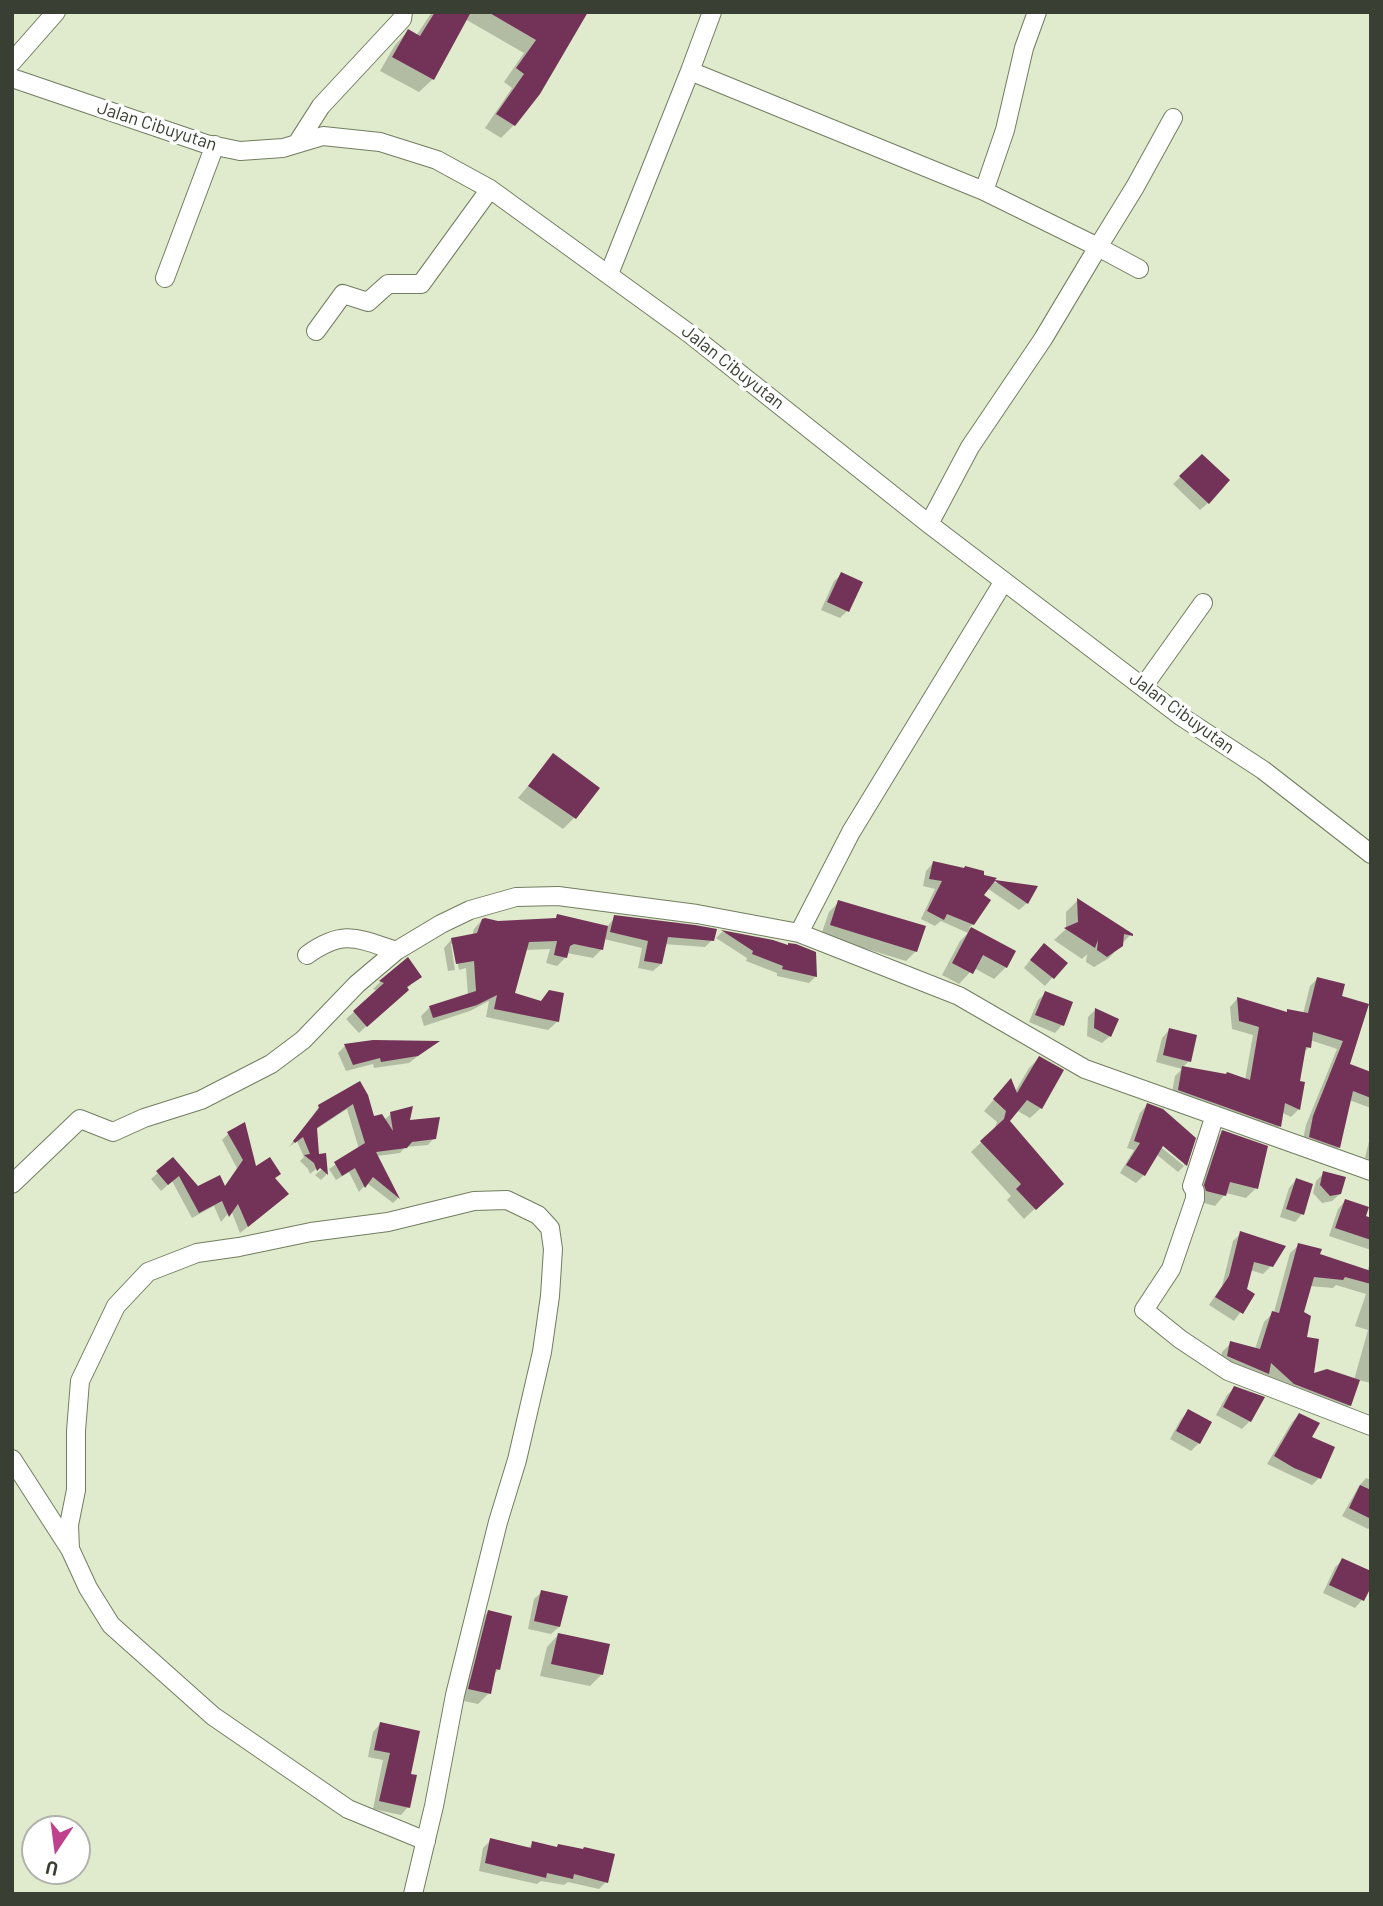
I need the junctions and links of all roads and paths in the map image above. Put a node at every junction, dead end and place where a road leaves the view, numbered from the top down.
1 (56, 12) edge
2 (403, 12) edge
3 (712, 12) edge
4 (1037, 12) edge
5 (12, 62) edge
6 (690, 71) junction
7 (12, 78) edge
8 (1173, 118) dead end
9 (298, 142) junction
10 (215, 145) junction
11 (490, 189) junction
12 (984, 191) junction
13 (1098, 247) junction
14 (1139, 269) dead end
15 (609, 274) junction
16 (165, 278) dead end
17 (316, 331) dead end
18 (929, 524) junction
19 (1004, 581) junction
20 (1203, 603) dead end
21 (1143, 687) junction
22 (1370, 850) edge
23 (799, 933) junction
24 (396, 951) junction
25 (307, 955) dead end
26 (1215, 1115) junction
27 (1371, 1171) edge
28 (12, 1184) edge
29 (1371, 1426) edge
30 (12, 1459) edge
31 (70, 1549) junction
32 (426, 1841) junction
33 (414, 1894) edge

1 - 5 street
2 - 9 street
3 - 6 street
4 - 12 street
6 - 12 street
6 - 15 street
7 - 10 street, Jalan Cibuyutan
8 - 13 street
9 - 10 street, Jalan Cibuyutan
9 - 11 street, Jalan Cibuyutan
10 - 16 street
11 - 15 street, Jalan Cibuyutan
11 - 17 street
12 - 13 street
13 - 14 street
13 - 18 street
15 - 18 street, Jalan Cibuyutan
18 - 19 street, Jalan Cibuyutan
19 - 21 street, Jalan Cibuyutan
19 - 23 street
20 - 21 street
21 - 22 street, Jalan Cibuyutan
23 - 24 street
23 - 26 street
24 - 25 street
24 - 28 street
26 - 27 street
26 - 29 street
30 - 31 street
31 - 32 street
31 - 32 street
32 - 33 street

